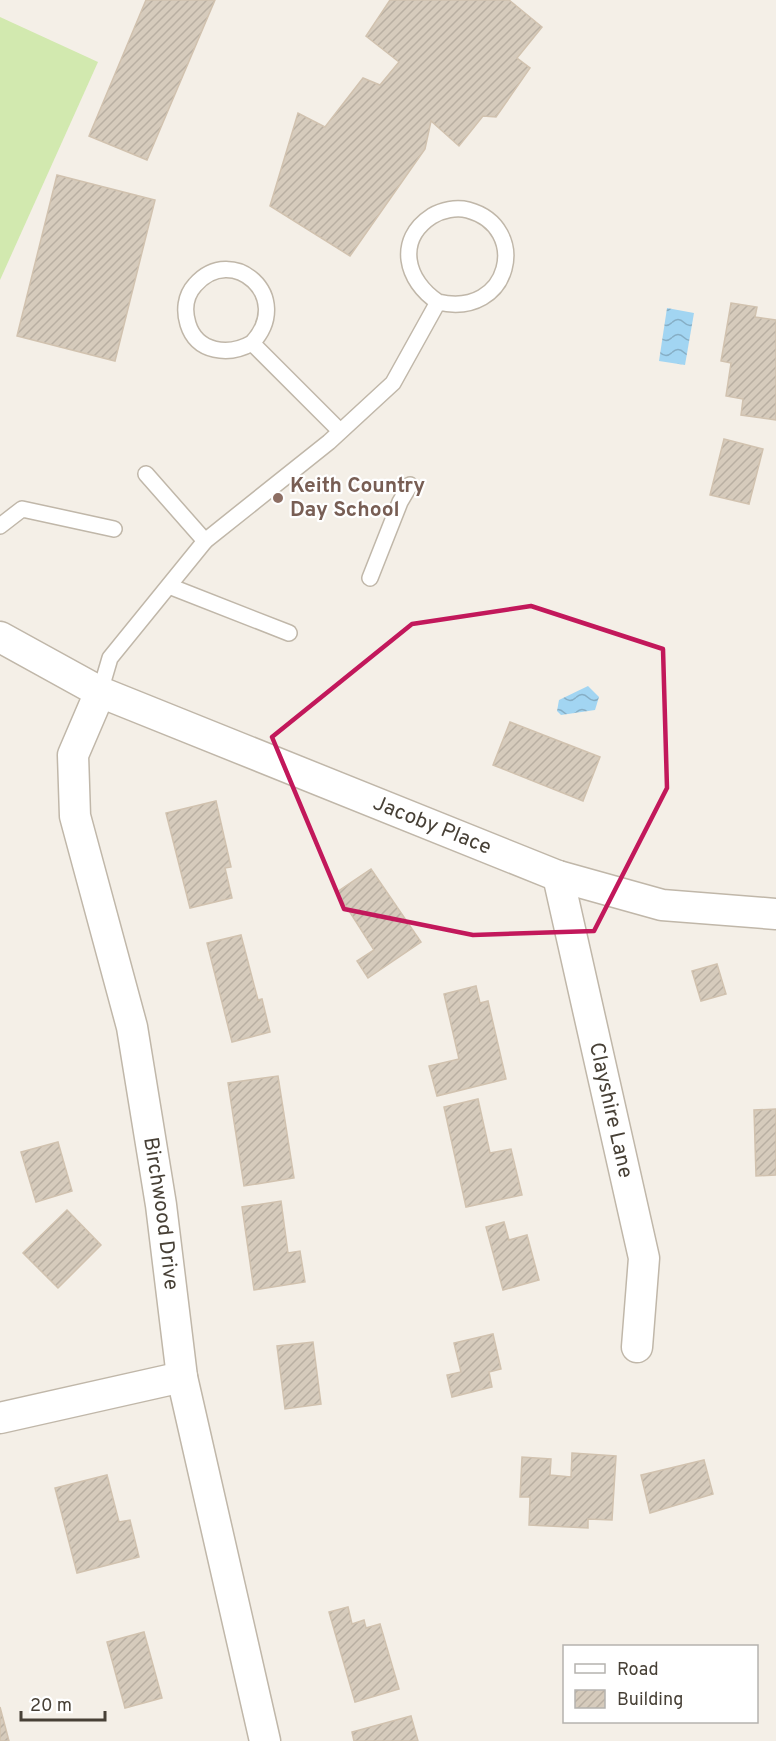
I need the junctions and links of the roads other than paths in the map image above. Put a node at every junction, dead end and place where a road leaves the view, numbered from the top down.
1 (438, 302) junction
2 (252, 343) junction
3 (340, 432) junction
4 (146, 474) dead end
5 (410, 485) dead end
6 (0, 526) edge
7 (114, 529) dead end
8 (205, 541) junction
9 (370, 578) dead end
10 (169, 586) junction
11 (289, 633) dead end
12 (0, 637) edge
13 (100, 692) junction
14 (558, 876) junction
15 (776, 914) edge
16 (637, 1347) dead end
17 (182, 1377) junction
18 (0, 1418) edge
19 (265, 1741) edge

1 - 1 lane
1 - 3 lane
2 - 2 lane
2 - 3 lane
3 - 8 lane
4 - 8 lane
5 - 9 lane
6 - 7 lane
8 - 10 lane
10 - 11 lane
10 - 13 lane
12 - 13 street, Jacoby Place
13 - 14 street, Jacoby Place
13 - 17 street, Birchwood Drive
14 - 15 street, Jacoby Place
14 - 16 street, Clayshire Lane
17 - 18 street
17 - 19 street, Birchwood Drive

